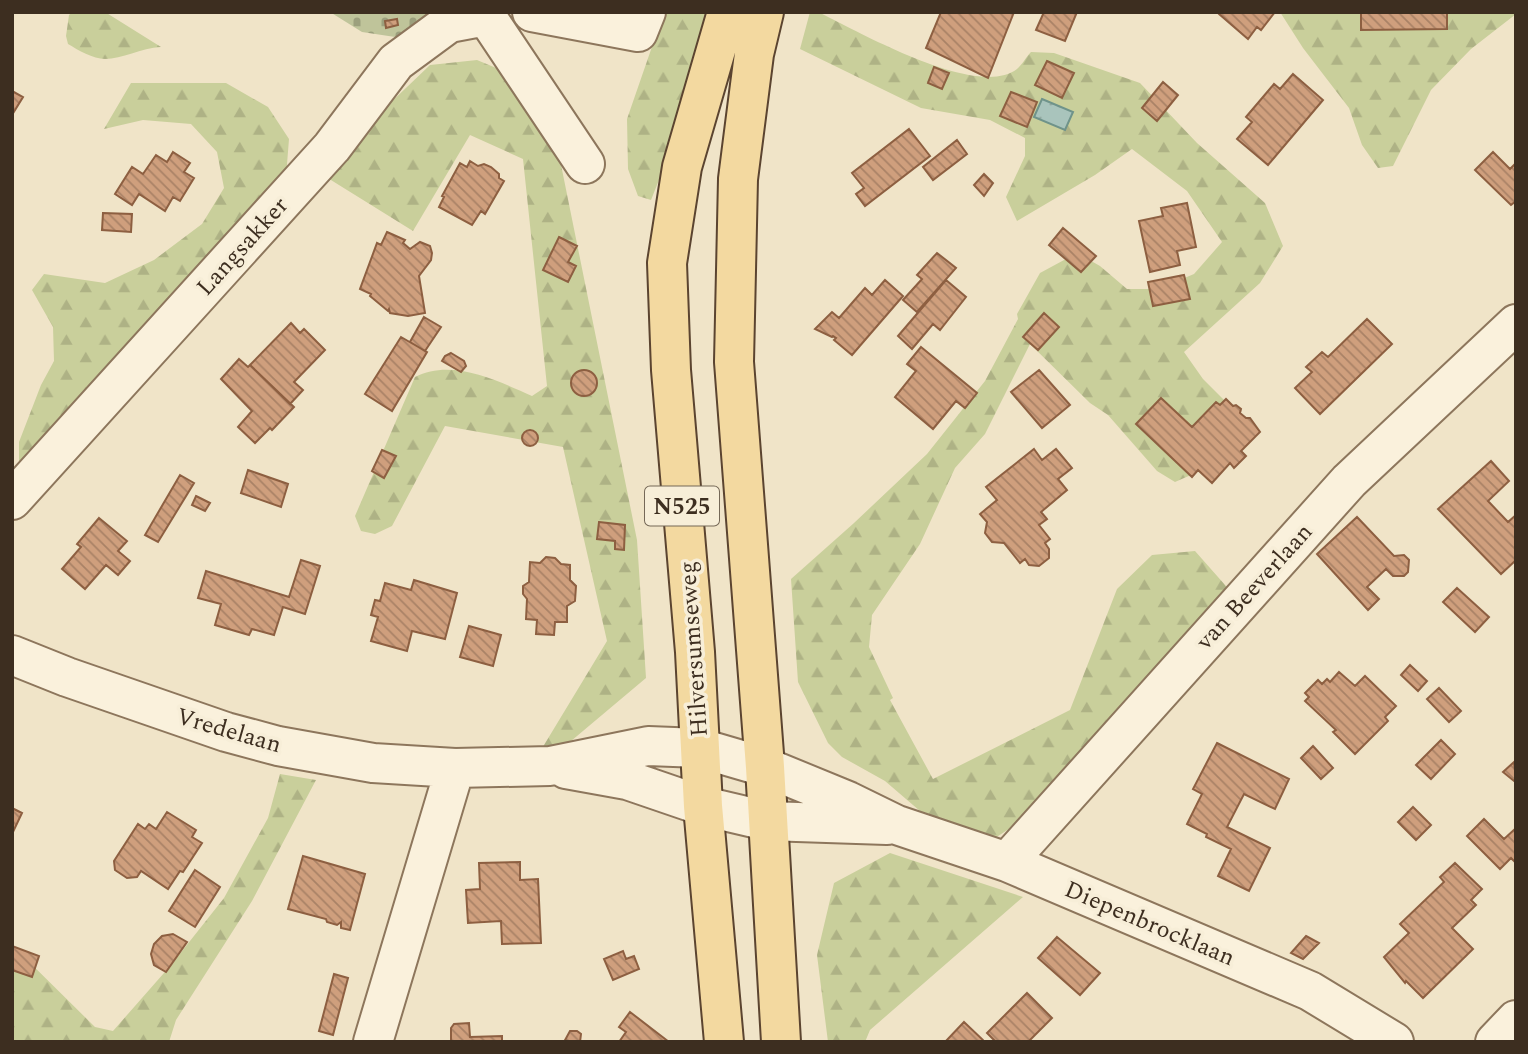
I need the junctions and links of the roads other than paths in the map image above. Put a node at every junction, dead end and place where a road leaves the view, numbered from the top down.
1 (532, 12) edge
2 (646, 12) edge
3 (727, 12) edge
4 (764, 12) edge
5 (487, 14) edge
6 (585, 164) dead end
7 (1516, 324) edge
8 (12, 500) edge
9 (12, 655) edge
10 (700, 748) junction
11 (550, 765) junction
12 (765, 767) junction
13 (455, 768) junction
14 (703, 806) junction
15 (767, 821) junction
16 (897, 825) junction
17 (1007, 862) junction
18 (1516, 1020) edge
19 (373, 1042) edge
20 (724, 1042) edge
21 (781, 1042) edge
22 (1394, 1042) edge
23 (1495, 1042) edge

1 - 2 street
3 - 10 main road, Hilversumseweg / N525
4 - 12 main road, N525
5 - 6 street, Langsakker
5 - 8 street, Langsakker
7 - 17 street, van Beeverlaan
9 - 13 street, Vredelaan
10 - 11 street, Vredelaan
10 - 12 street, Diepenbrocklaan
10 - 14 main road, Hilversumseweg / N525
11 - 13 street, Vredelaan
11 - 14 street, Vredelaan
12 - 15 main road, N525
12 - 16 street, Diepenbrocklaan
13 - 19 street
14 - 15 street, Vredelaan
14 - 20 main road, Hilversumseweg / N525
15 - 16 street, Diepenbrocklaan
15 - 21 main road, N525
16 - 17 street, Diepenbrocklaan
17 - 22 street, Diepenbrocklaan
18 - 23 street

